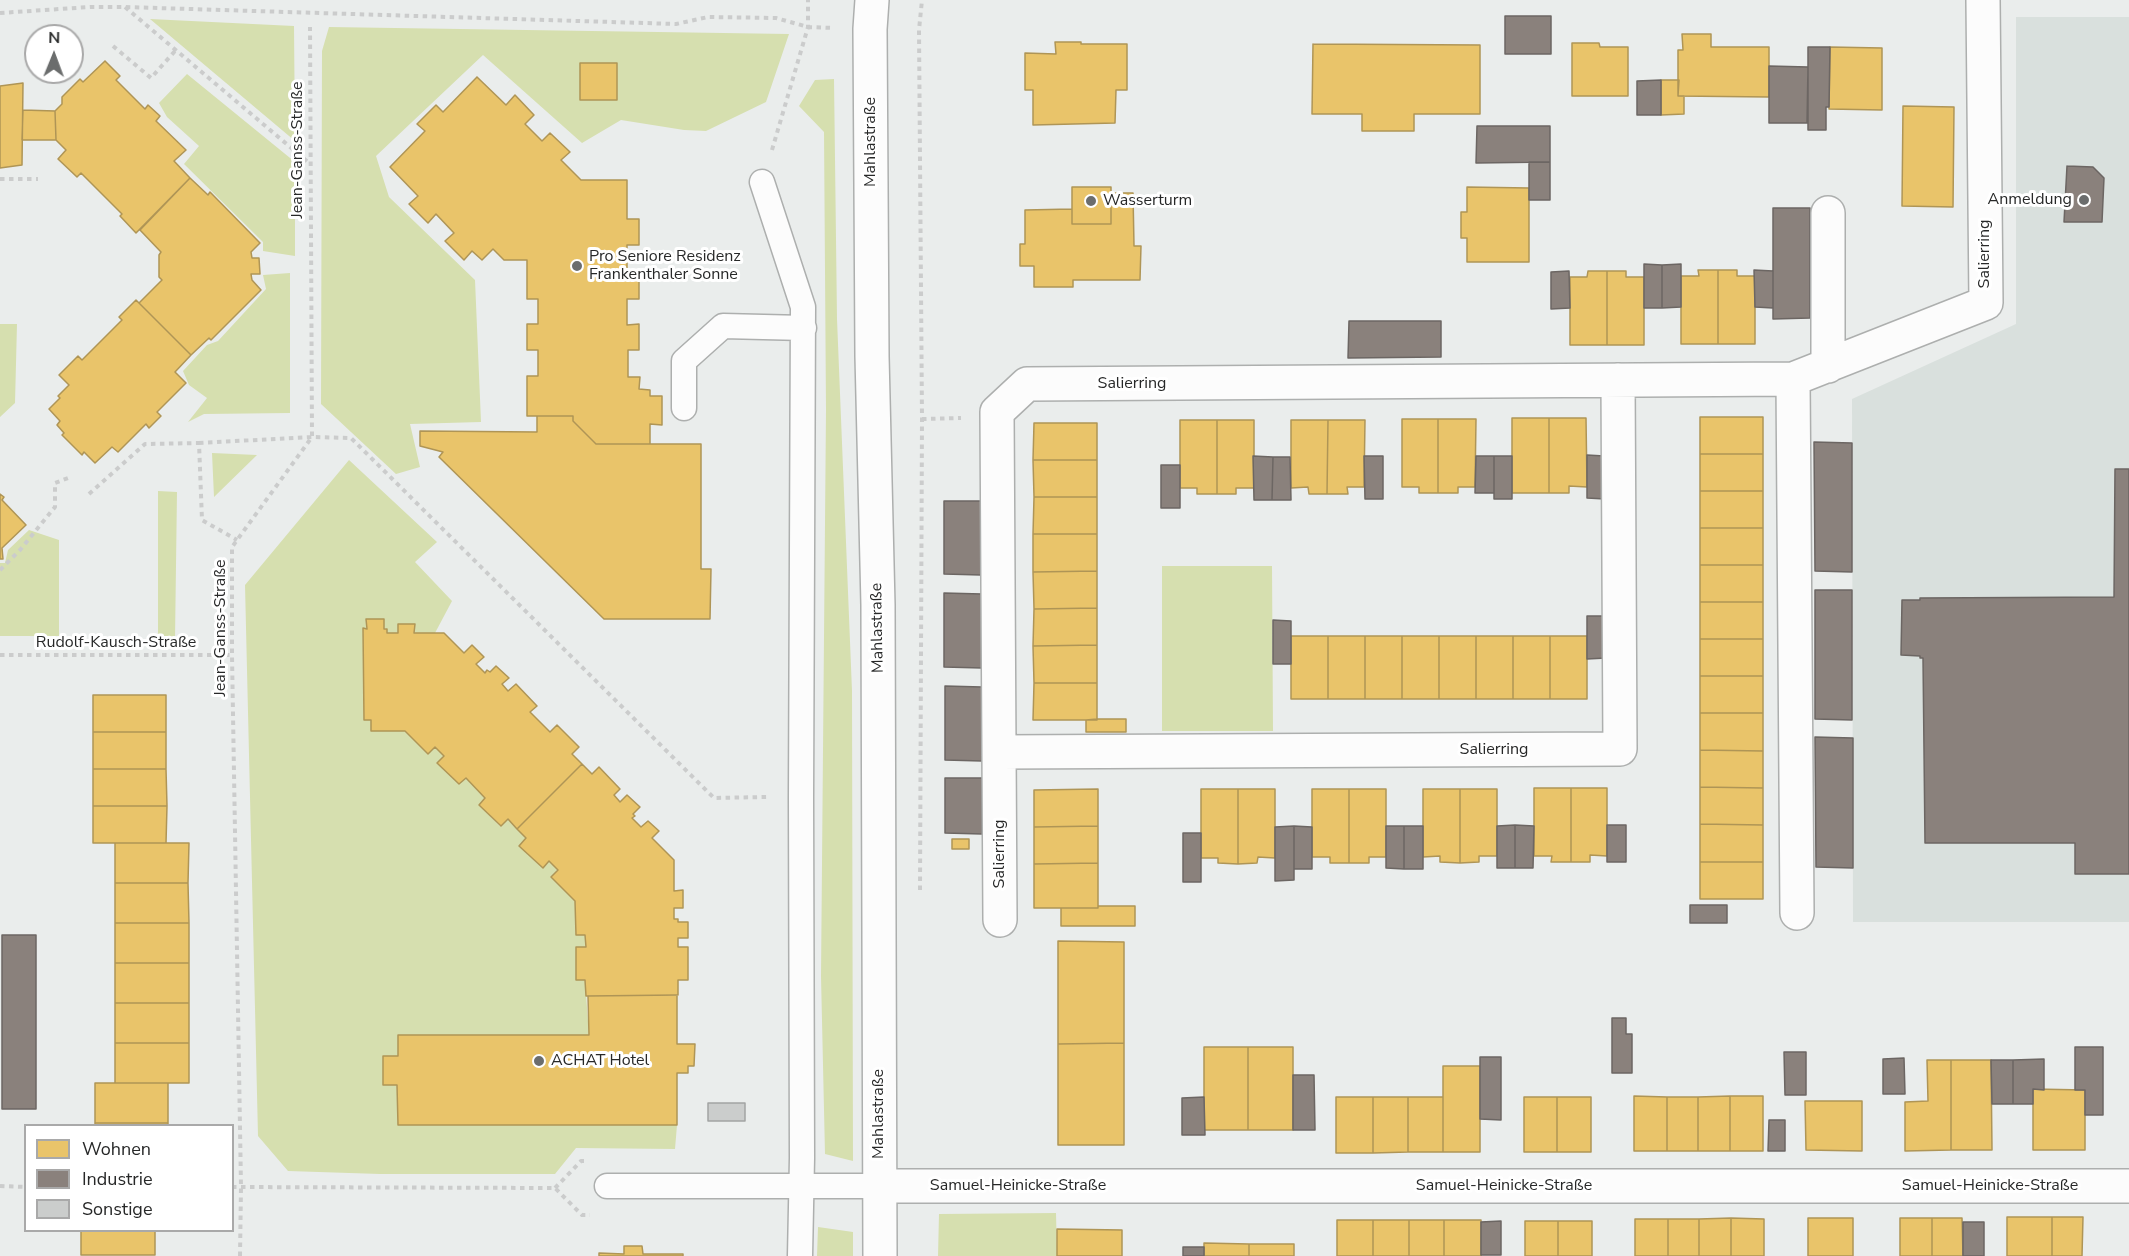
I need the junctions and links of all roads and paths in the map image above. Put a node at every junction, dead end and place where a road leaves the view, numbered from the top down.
1 (808, 0) edge
2 (872, 0) edge
3 (922, 0) edge
4 (1983, 0) edge
5 (125, 7) junction
6 (0, 13) edge
7 (310, 27) dead end
8 (808, 27) junction
9 (113, 46) dead end
10 (176, 50) junction
11 (309, 164) junction
12 (0, 179) edge
13 (38, 179) dead end
14 (762, 183) joint
15 (1828, 213) dead end
16 (804, 328) junction
17 (1828, 366) junction
18 (1793, 379) junction
19 (1618, 380) junction
20 (684, 408) dead end
21 (312, 437) junction
22 (199, 443) junction
23 (71, 477) dead end
24 (89, 494) dead end
25 (237, 540) junction
26 (0, 570) edge
27 (0, 655) edge
28 (232, 655) junction
29 (1000, 752) junction
30 (801, 797) junction
31 (920, 898) dead end
32 (1797, 913) dead end
33 (1000, 920) dead end
34 (801, 1184) junction
35 (0, 1186) edge
36 (24, 1186) edge
37 (607, 1186) dead end
38 (879, 1186) junction
39 (2129, 1186) edge
40 (234, 1187) edge
41 (241, 1187) junction
42 (594, 1215) dead end
43 (240, 1256) edge
44 (800, 1256) edge
45 (880, 1256) edge

1 - 8 path
2 - 38 street, Mahlastraße
3 - 31 path
4 - 17 street, Salierring
5 - 6 path
5 - 8 path
5 - 10 path
7 - 11 path, Jean-Ganss-Straße
8 - 14 path
9 - 10 path
10 - 11 path
11 - 21 path, Jean-Ganss-Straße
12 - 13 path
14 - 16 lane
15 - 17 street
16 - 20 lane
16 - 30 lane
17 - 18 street, Salierring
18 - 19 street, Salierring
18 - 32 street
19 - 29 street, Salierring
19 - 29 street, Salierring
21 - 22 path
21 - 25 path, Jean-Ganss-Straße
21 - 30 path
22 - 24 path
22 - 25 path
23 - 26 path
25 - 28 path, Jean-Ganss-Straße
27 - 28 path, Rudolf-Kausch-Straße
28 - 41 path, Jean-Ganss-Straße
29 - 33 street, Salierring
30 - 34 lane
34 - 37 lane
34 - 38 lane
34 - 44 lane
35 - 36 path
38 - 39 street, Samuel-Heinicke-Straße
38 - 45 street, Mahlastraße
40 - 41 path
41 - 42 path
41 - 43 path, Jean-Ganss-Straße

